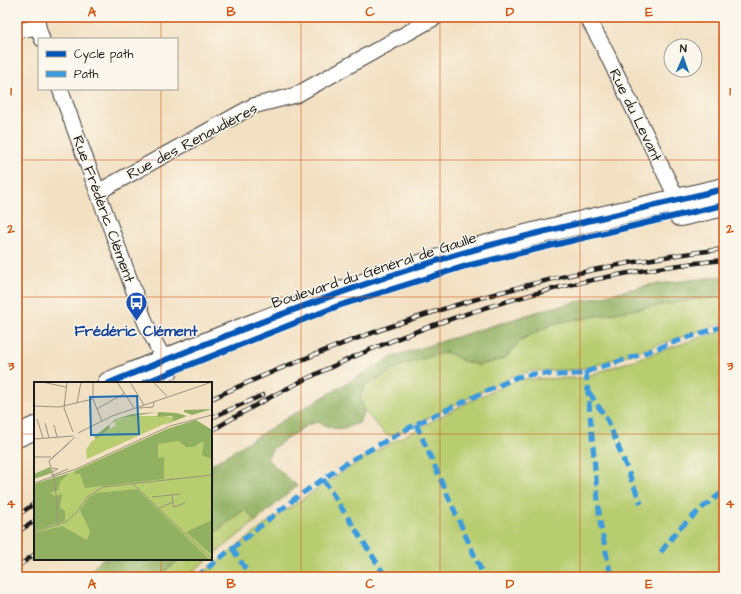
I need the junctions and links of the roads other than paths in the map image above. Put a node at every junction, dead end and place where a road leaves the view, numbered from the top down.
1 (436, 17) edge
2 (587, 17) edge
3 (39, 28) edge
4 (17, 31) edge
5 (60, 90) edge
6 (724, 189) edge
7 (98, 192) junction
8 (724, 205) edge
9 (680, 207) junction
10 (167, 366) junction
11 (112, 382) edge
12 (145, 382) edge
13 (34, 414) edge
14 (17, 421) edge
15 (34, 428) edge
16 (17, 436) edge

1 - 7 street, Rue des Renaudières
2 - 9 street, Rue du Levant
3 - 4 street
5 - 7 street, Rue Frédéric Clément
6 - 9 main road, Boulevard du Général de Gaulle
7 - 10 street, Rue Frédéric Clément
8 - 9 main road, Boulevard du Général de Gaulle
9 - 10 main road, Boulevard du Général de Gaulle
10 - 11 main road, Boulevard du Général de Gaulle
10 - 12 main road, Boulevard du Général de Gaulle
13 - 14 main road
15 - 16 main road

